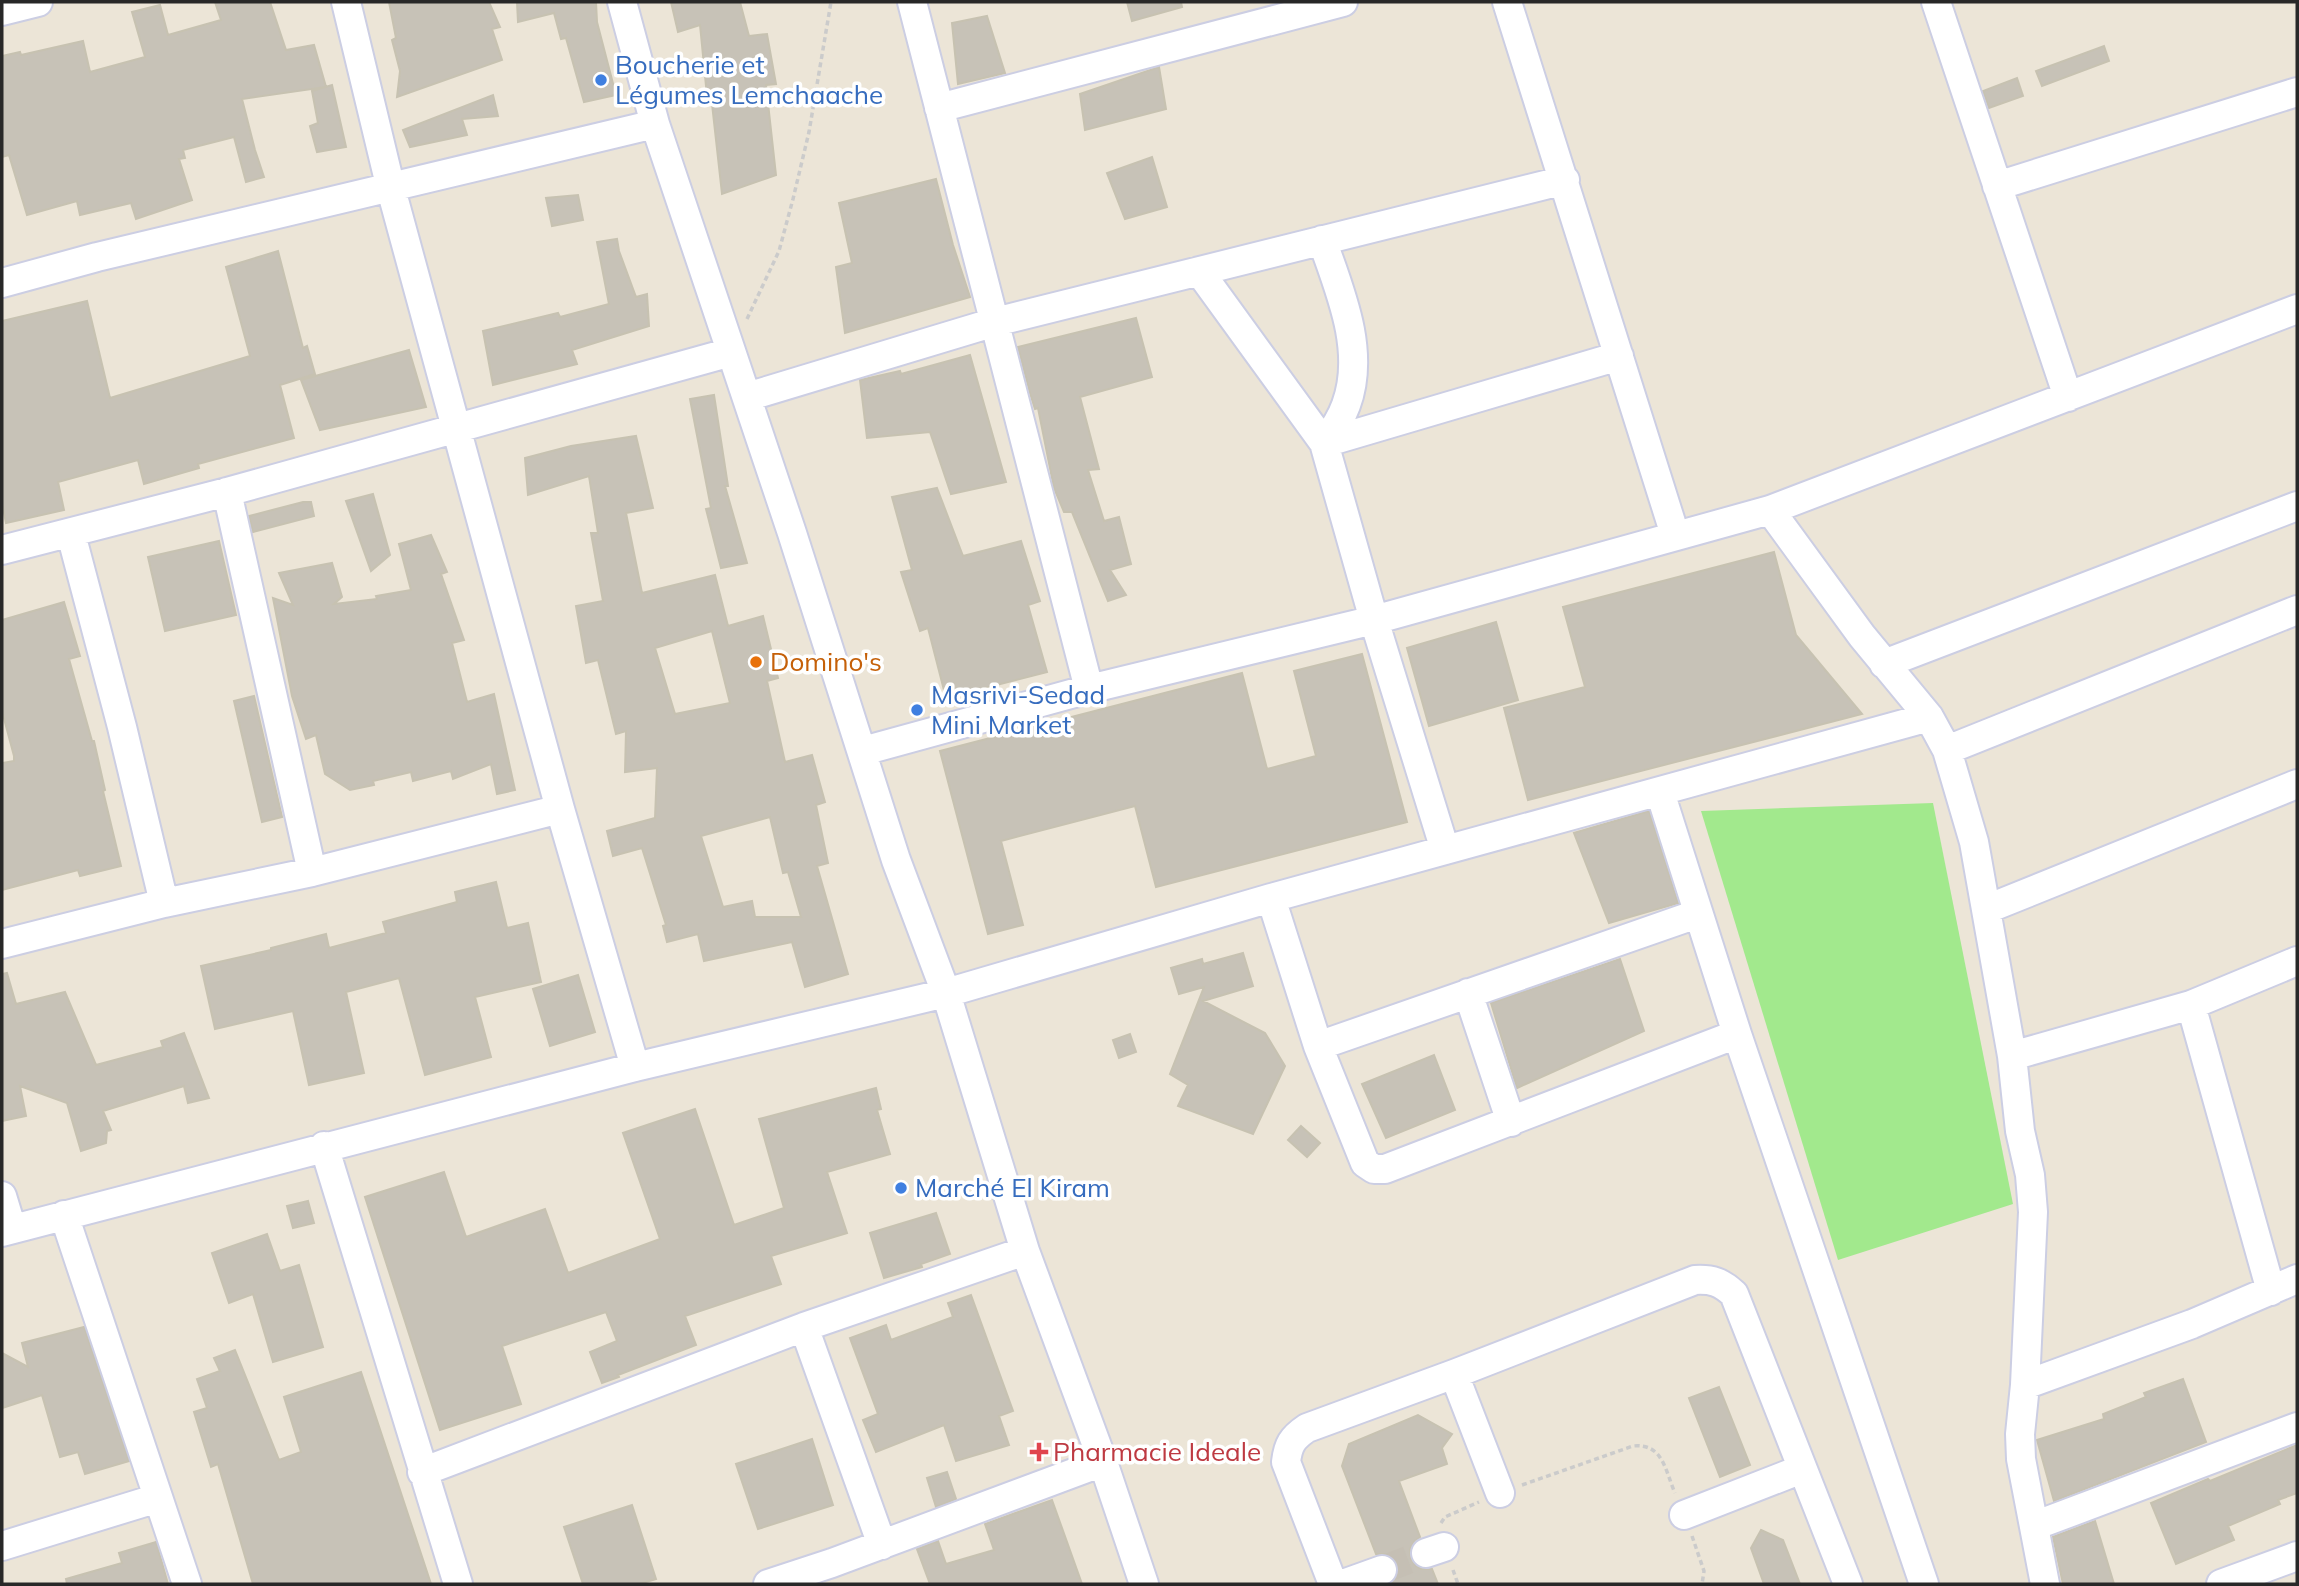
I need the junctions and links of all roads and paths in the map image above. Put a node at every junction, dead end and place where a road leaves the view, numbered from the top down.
1 (38, 2) edge
2 (346, 2) edge
3 (622, 2) edge
4 (831, 2) edge
5 (912, 2) edge
6 (1343, 2) edge
7 (1507, 2) edge
8 (1936, 2) edge
9 (2, 12) edge
10 (2297, 92) edge
11 (939, 108) junction
12 (654, 124) junction
13 (1565, 180) junction
14 (1997, 186) junction
15 (391, 189) junction
16 (1322, 240) junction
17 (1199, 271) junction
18 (2, 283) edge
19 (2297, 309) edge
20 (995, 322) junction
21 (731, 352) junction
22 (1619, 356) junction
23 (747, 397) junction
24 (2068, 397) junction
25 (457, 428) junction
26 (1324, 443) junction
27 (227, 492) junction
28 (2297, 506) edge
29 (1770, 510) junction
30 (71, 534) junction
31 (1675, 535) junction
32 (2, 550) edge
33 (2297, 610) edge
34 (1374, 620) junction
35 (1884, 663) junction
36 (1089, 689) junction
37 (1929, 718) junction
38 (1947, 750) junction
39 (863, 751) junction
40 (2297, 784) edge
41 (1660, 792) junction
42 (560, 809) junction
43 (1445, 850) junction
44 (312, 872) junction
45 (1271, 898) junction
46 (164, 903) junction
47 (1987, 909) junction
48 (1698, 914) junction
49 (2, 944) edge
50 (2297, 961) edge
51 (946, 993) junction
52 (1468, 993) junction
53 (2192, 1004) junction
54 (1737, 1034) junction
55 (1318, 1046) junction
56 (2012, 1056) junction
57 (635, 1067) junction
58 (1511, 1122) junction
59 (324, 1146) junction
60 (2, 1196) edge
61 (64, 1215) junction
62 (7, 1230) edge
63 (1025, 1251) junction
64 (2297, 1279) edge
65 (2271, 1291) junction
66 (804, 1327) junction
67 (1454, 1374) junction
68 (2025, 1385) junction
69 (2297, 1427) edge
70 (1103, 1462) junction
71 (1802, 1469) junction
72 (422, 1472) junction
73 (1500, 1493) junction
74 (158, 1498) junction
75 (1684, 1515) junction
76 (2034, 1526) junction
77 (882, 1545) junction
78 (2, 1546) edge
79 (2297, 1556) edge
80 (1382, 1570) tunnel mouth
81 (187, 1584) edge
82 (458, 1584) edge
83 (768, 1584) edge
84 (1144, 1584) edge
85 (1333, 1584) edge
86 (1343, 1584) edge
87 (1458, 1584) edge
88 (1702, 1584) edge
89 (1848, 1584) edge
90 (1924, 1584) edge
91 (2045, 1584) edge
92 (2221, 1584) edge

1 - 9 street
2 - 15 street
3 - 12 street
4 - 21 path
5 - 11 street
6 - 11 street
7 - 13 street
8 - 14 street
10 - 14 street
11 - 20 street
12 - 15 street
12 - 21 street
13 - 16 street
13 - 22 street
14 - 24 street
15 - 18 street
15 - 25 street
16 - 17 street
16 - 26 street
17 - 20 street
17 - 26 street
19 - 24 street
20 - 23 street
20 - 36 street
21 - 23 street
21 - 25 street
22 - 26 street
22 - 31 street
23 - 39 street
24 - 29 street
25 - 27 street
25 - 42 street
26 - 34 street
27 - 30 street
27 - 44 street
28 - 35 street
29 - 31 street
29 - 35 street
30 - 32 street
30 - 46 street
31 - 34 street
33 - 38 street
34 - 36 street
34 - 43 street
35 - 37 street
36 - 39 street
37 - 38 street
37 - 41 street
38 - 47 street
39 - 51 street
40 - 47 street
41 - 43 street
41 - 48 street
42 - 44 street
42 - 57 street
43 - 45 street
44 - 46 street
45 - 51 street
45 - 55 street
46 - 49 street
47 - 56 street
48 - 52 street
48 - 54 street
50 - 53 street
51 - 57 street
51 - 63 street
52 - 55 street
52 - 58 street
53 - 56 street
53 - 65 street
54 - 58 street
54 - 90 street
55 - 58 street
56 - 68 street
57 - 59 street
59 - 61 street
59 - 72 street
60 - 62 street
61 - 62 street
61 - 74 street
63 - 66 street
63 - 70 street
64 - 65 street
65 - 68 street
66 - 72 street
66 - 77 street
67 - 71 street
67 - 73 street
67 - 85 street
68 - 76 street
69 - 76 street
70 - 77 street
70 - 84 street
71 - 75 street
71 - 89 street
72 - 82 street
73 - 75 path
73 - 87 path
74 - 78 street
74 - 81 street
75 - 88 path
76 - 91 street
77 - 83 street
79 - 92 street
80 - 86 street

